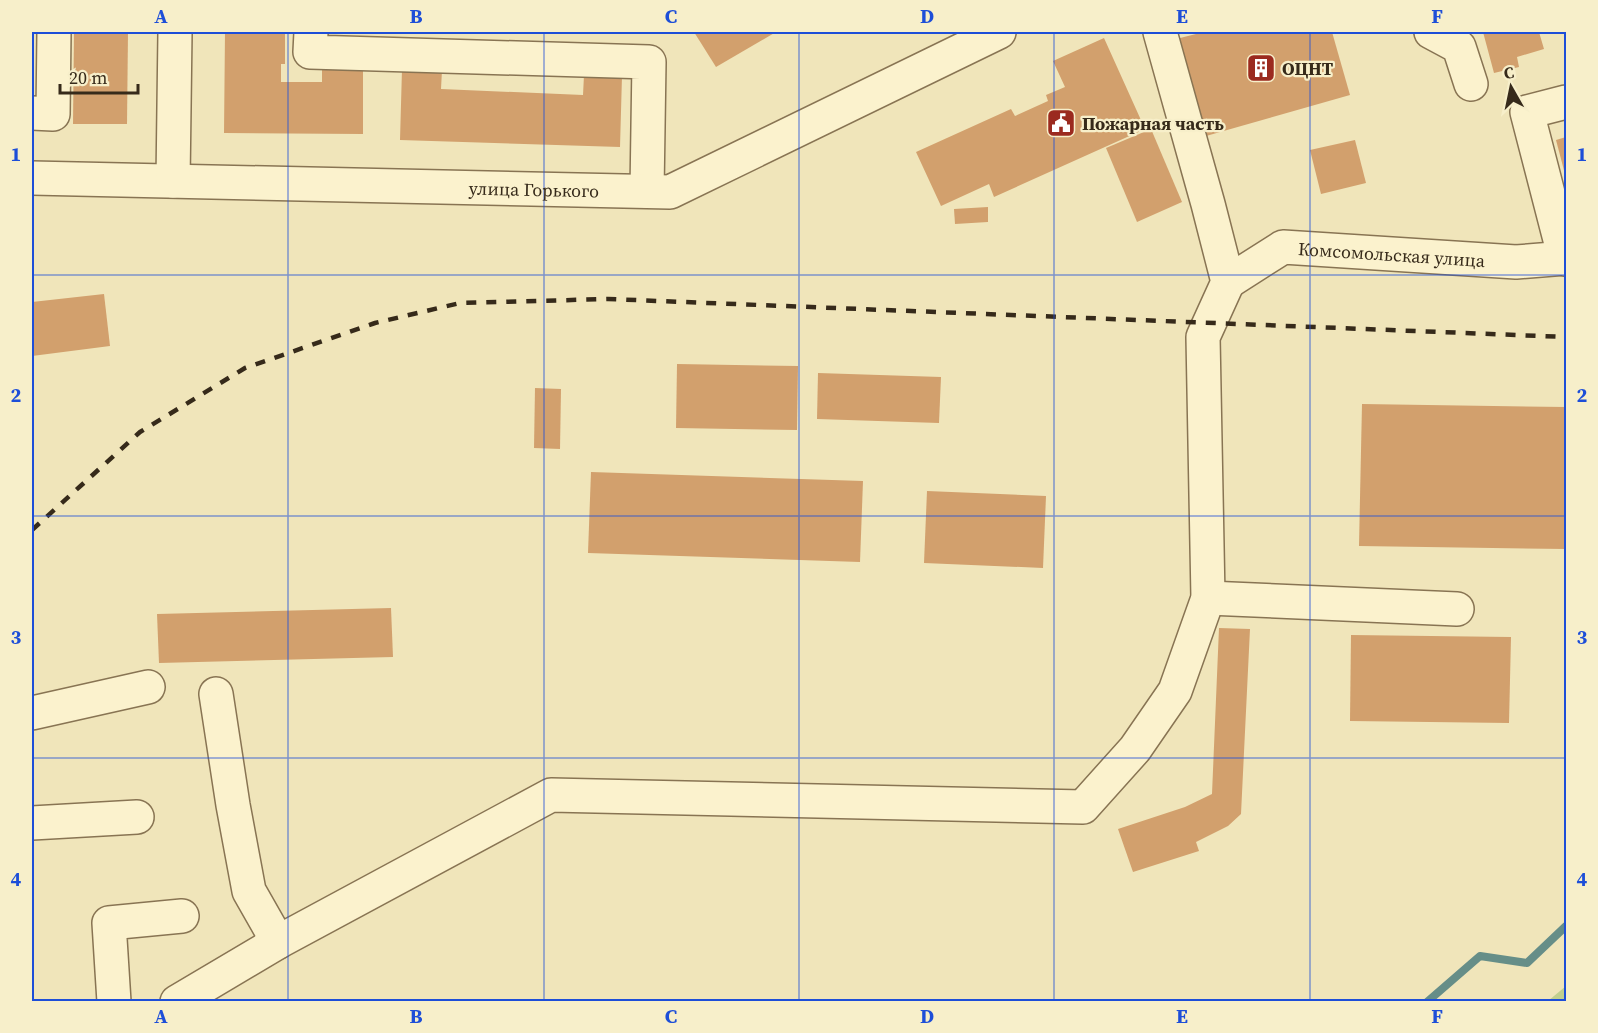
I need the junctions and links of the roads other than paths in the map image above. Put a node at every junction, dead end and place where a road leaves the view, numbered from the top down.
1 (54, 32) edge
2 (175, 32) edge
3 (311, 32) edge
4 (999, 32) edge
5 (1160, 32) edge
6 (1431, 32) edge
7 (1471, 84) dead end
8 (1566, 102) edge
9 (32, 113) edge
10 (32, 178) edge
11 (173, 181) junction
12 (647, 191) junction
13 (1566, 258) edge
14 (1228, 282) junction
15 (1208, 598) junction
16 (1457, 609) dead end
17 (148, 687) dead end
18 (216, 694) dead end
19 (32, 713) edge
20 (136, 817) dead end
21 (32, 823) edge
22 (182, 916) dead end
23 (278, 942) junction
24 (114, 1002) edge
25 (177, 1002) edge

1 - 9 street
2 - 11 street
3 - 12 street
4 - 12 street, улица Горького
5 - 14 street
6 - 7 street
8 - 13 street
10 - 11 street, улица Горького
11 - 12 street, улица Горького
13 - 14 street, Комсомольская улица
14 - 15 street
15 - 16 street
15 - 23 street
17 - 19 street
18 - 23 street
20 - 21 street
22 - 24 street
23 - 25 street

